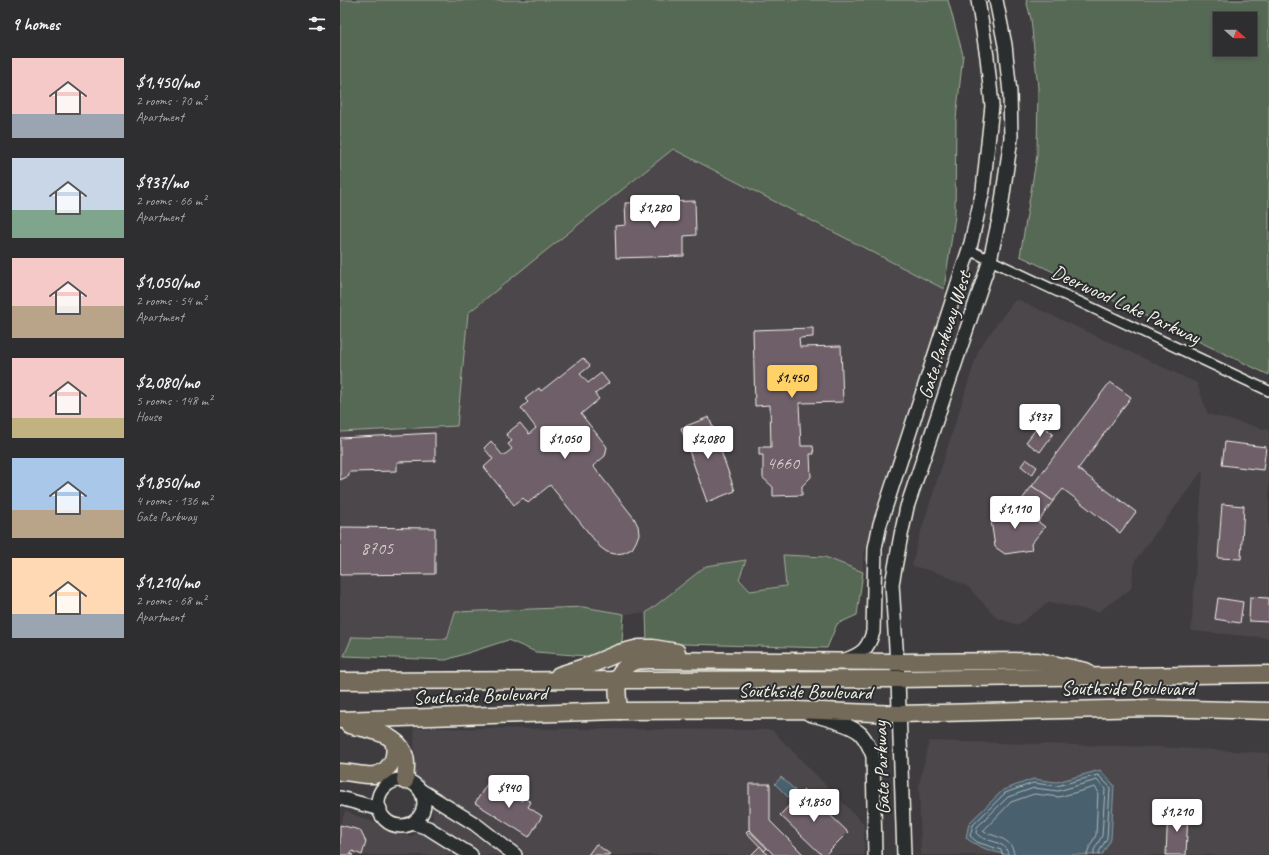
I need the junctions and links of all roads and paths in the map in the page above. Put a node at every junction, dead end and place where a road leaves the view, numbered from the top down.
1 (978, 0) edge
2 (996, 0) edge
3 (969, 250) junction
4 (990, 260) junction
5 (1269, 391) edge
6 (909, 434) junction
7 (930, 440) junction
8 (875, 548) junction
9 (898, 552) junction
10 (720, 660) junction
11 (840, 661) junction
12 (897, 662) junction
13 (1269, 674) edge
14 (1118, 677) junction
15 (542, 680) junction
16 (617, 680) junction
17 (898, 680) junction
18 (340, 681) edge
19 (422, 681) junction
20 (340, 692) edge
21 (796, 710) junction
22 (1269, 710) edge
23 (619, 711) junction
24 (899, 714) junction
25 (340, 722) edge
26 (393, 740) junction
27 (340, 772) edge
28 (405, 781) junction
29 (388, 785) junction
30 (420, 790) junction
31 (340, 798) edge
32 (380, 809) junction
33 (413, 823) junction
34 (471, 855) edge
35 (515, 855) edge
36 (875, 855) edge
37 (904, 855) edge

1 - 3 main road, Gate Parkway West
2 - 4 main road, Gate Parkway West
3 - 4 street, Deerwood Lake Parkway
3 - 6 main road, Gate Parkway West
4 - 5 street, Deerwood Lake Parkway
4 - 7 main road, Gate Parkway West
6 - 7 main road
6 - 8 main road, Gate Parkway West
7 - 9 main road, Gate Parkway West
8 - 9 main road
8 - 11 main road, Gate Parkway West
9 - 12 main road, Gate Parkway West
10 - 11 highway
10 - 15 highway
10 - 16 highway
11 - 12 highway
12 - 14 highway
12 - 17 main road, Gate Parkway West
13 - 14 highway, Southside Boulevard
14 - 17 highway, Southside Boulevard
15 - 16 highway, Southside Boulevard
15 - 19 highway, Southside Boulevard
16 - 17 highway, Southside Boulevard
16 - 23 highway
17 - 24 main road, Gate Parkway
18 - 19 highway, Southside Boulevard
19 - 20 highway
21 - 23 highway, Southside Boulevard
21 - 24 highway, Southside Boulevard
21 - 36 main road, Gate Parkway
22 - 24 highway, Southside Boulevard
23 - 25 highway, Southside Boulevard
24 - 37 main road, Gate Parkway
25 - 26 highway
26 - 27 highway
26 - 28 highway
27 - 29 main road
28 - 29 main road
28 - 30 main road
29 - 32 main road
30 - 33 main road
30 - 35 main road
31 - 32 main road
32 - 33 main road
33 - 34 main road

